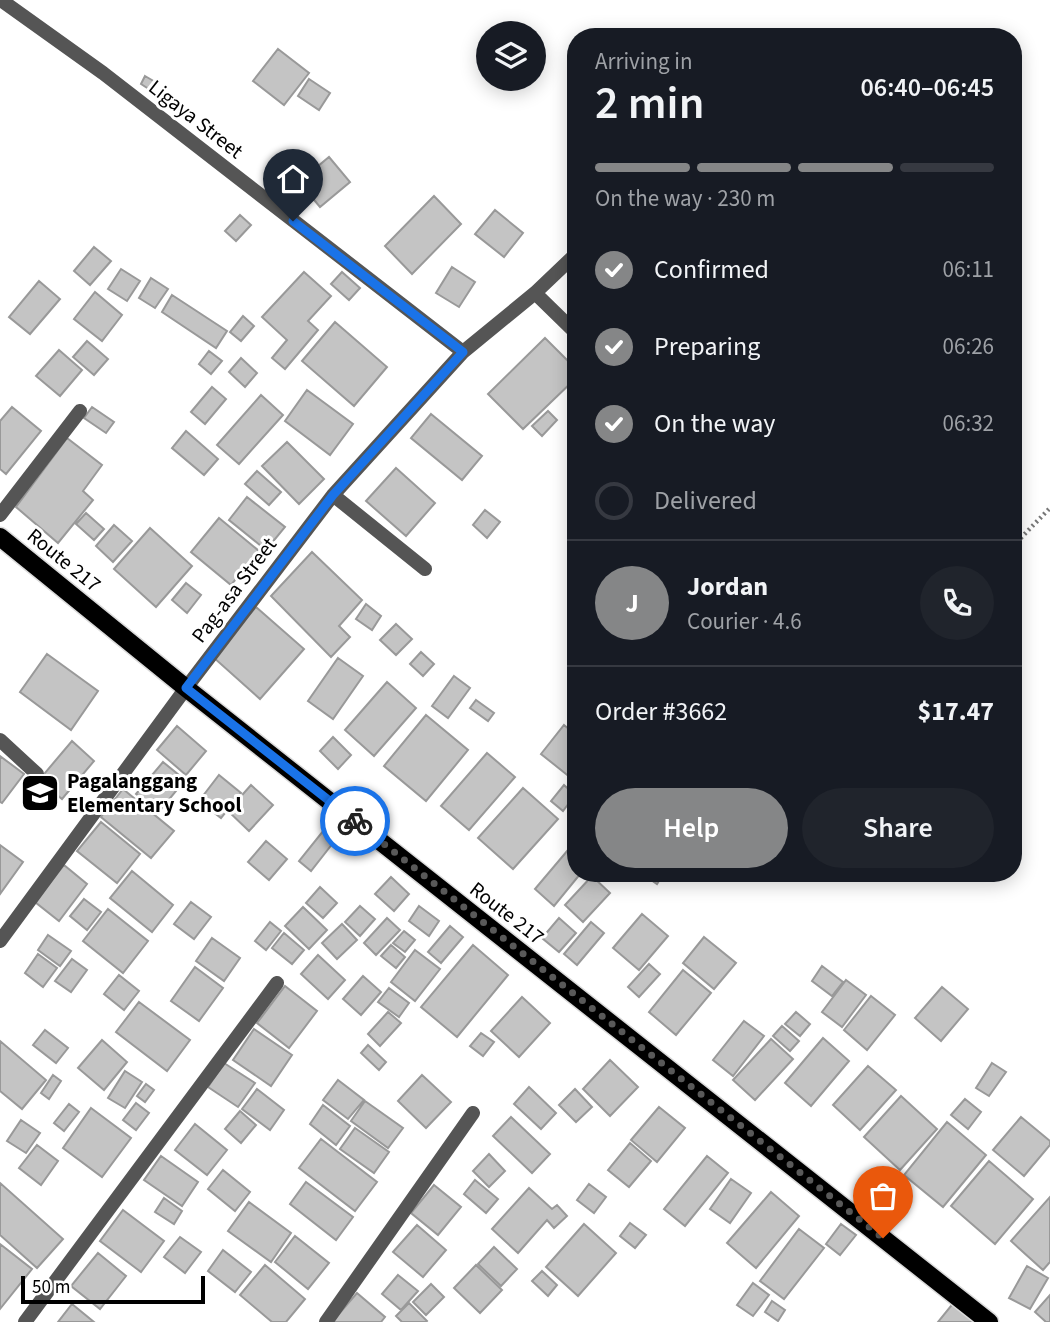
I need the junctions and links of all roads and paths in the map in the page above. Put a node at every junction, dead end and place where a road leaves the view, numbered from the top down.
1 (1, 0) edge
2 (567, 263) edge
3 (535, 293) junction
4 (567, 324) edge
5 (463, 352) junction
6 (80, 411) dead end
7 (333, 495) junction
8 (1050, 508) edge
9 (0, 515) edge
10 (1022, 537) edge
11 (1, 539) edge
12 (425, 569) dead end
13 (186, 688) junction
14 (0, 740) edge
15 (37, 774) dead end
16 (0, 941) edge
17 (277, 983) dead end
18 (473, 1113) dead end
19 (25, 1322) edge
20 (326, 1322) edge
21 (989, 1322) edge

1 - 5 street, Ligaya Street
2 - 3 street, Pag-asa Street
3 - 4 street
3 - 5 street, Pag-asa Street
5 - 7 street, Pag-asa Street
6 - 9 street
7 - 12 street
7 - 13 street, Pag-asa Street
8 - 10 path
11 - 13 main road, Route 217
13 - 16 street, Pag-asa Street
13 - 21 main road, Route 217
14 - 15 street
17 - 19 street
18 - 20 street

